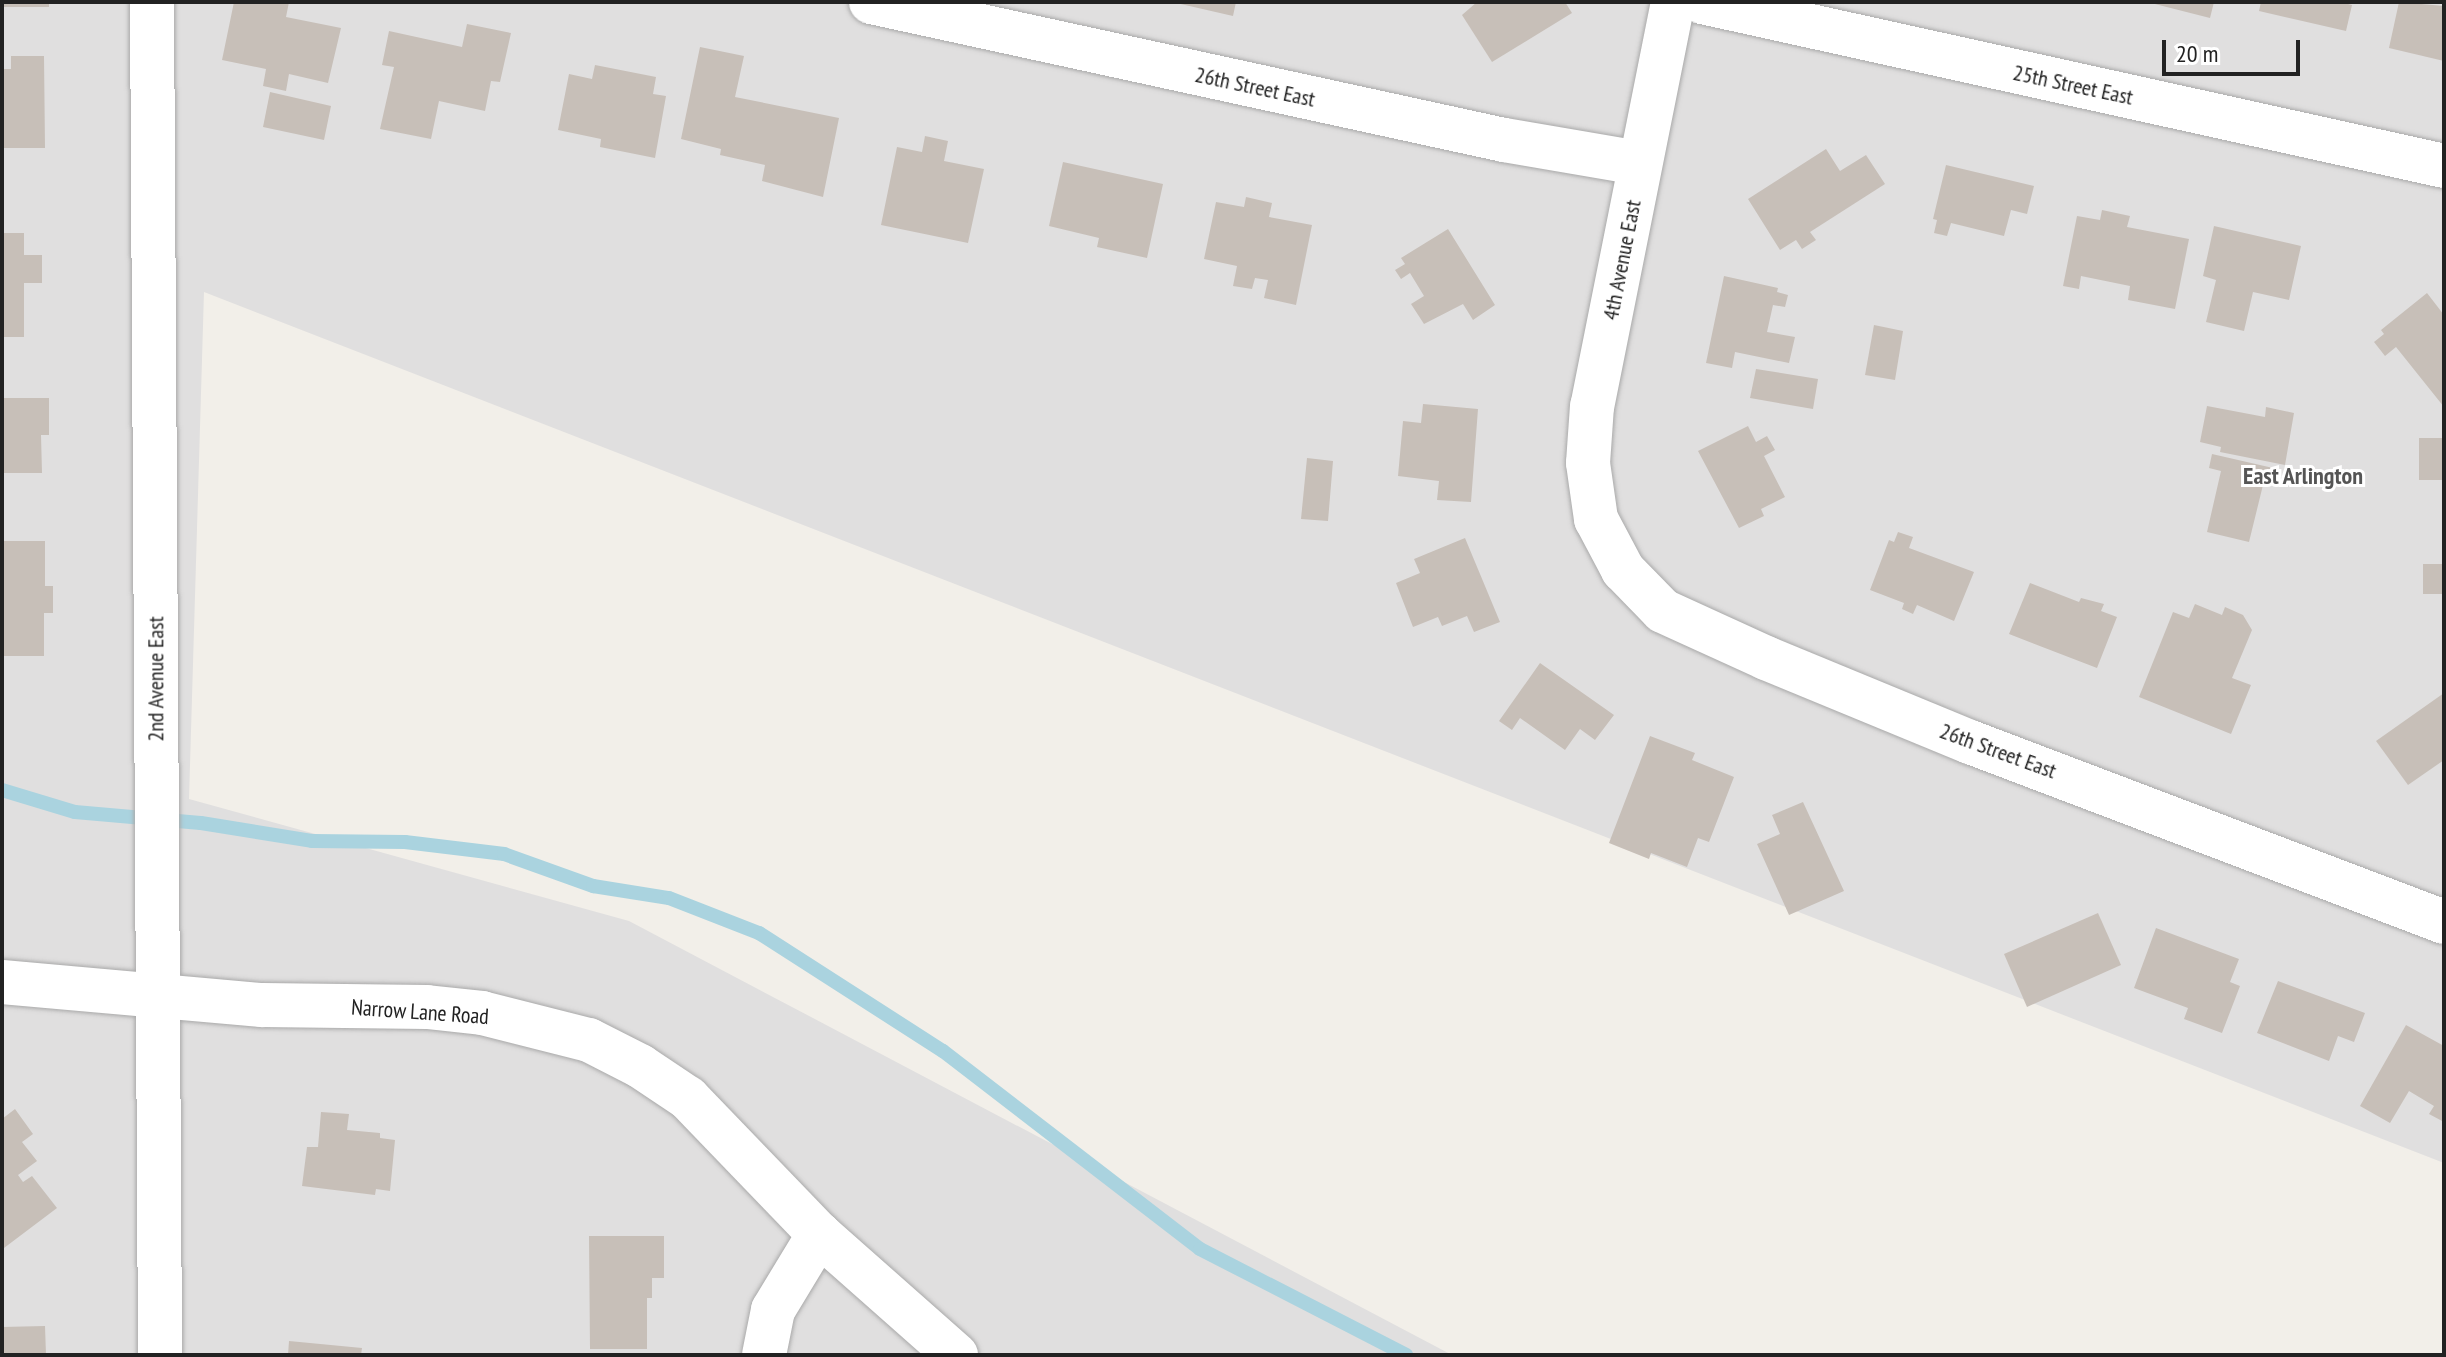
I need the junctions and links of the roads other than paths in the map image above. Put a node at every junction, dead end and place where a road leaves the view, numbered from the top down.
1 (152, 2) edge
2 (871, 2) edge
3 (1673, 2) edge
4 (1702, 2) edge
5 (977, 14) edge
6 (1639, 163) junction
7 (2444, 166) edge
8 (1596, 519) joint
9 (2444, 922) edge
10 (2, 982) edge
11 (158, 994) junction
12 (819, 1234) junction
13 (160, 1355) edge
14 (764, 1355) edge
15 (956, 1355) edge

1 - 11 street, 2nd Avenue East
2 - 5 street, 26th Street East
3 - 6 street, 4th Avenue East
4 - 7 street, 25th Street East
5 - 6 street, 26th Street East
6 - 8 street, 4th Avenue East
8 - 9 street, 26th Street East
10 - 11 street, Narrow Lane Road
11 - 12 street, Narrow Lane Road
11 - 13 street, 2nd Avenue East
12 - 14 street
12 - 15 street, Narrow Lane Road

